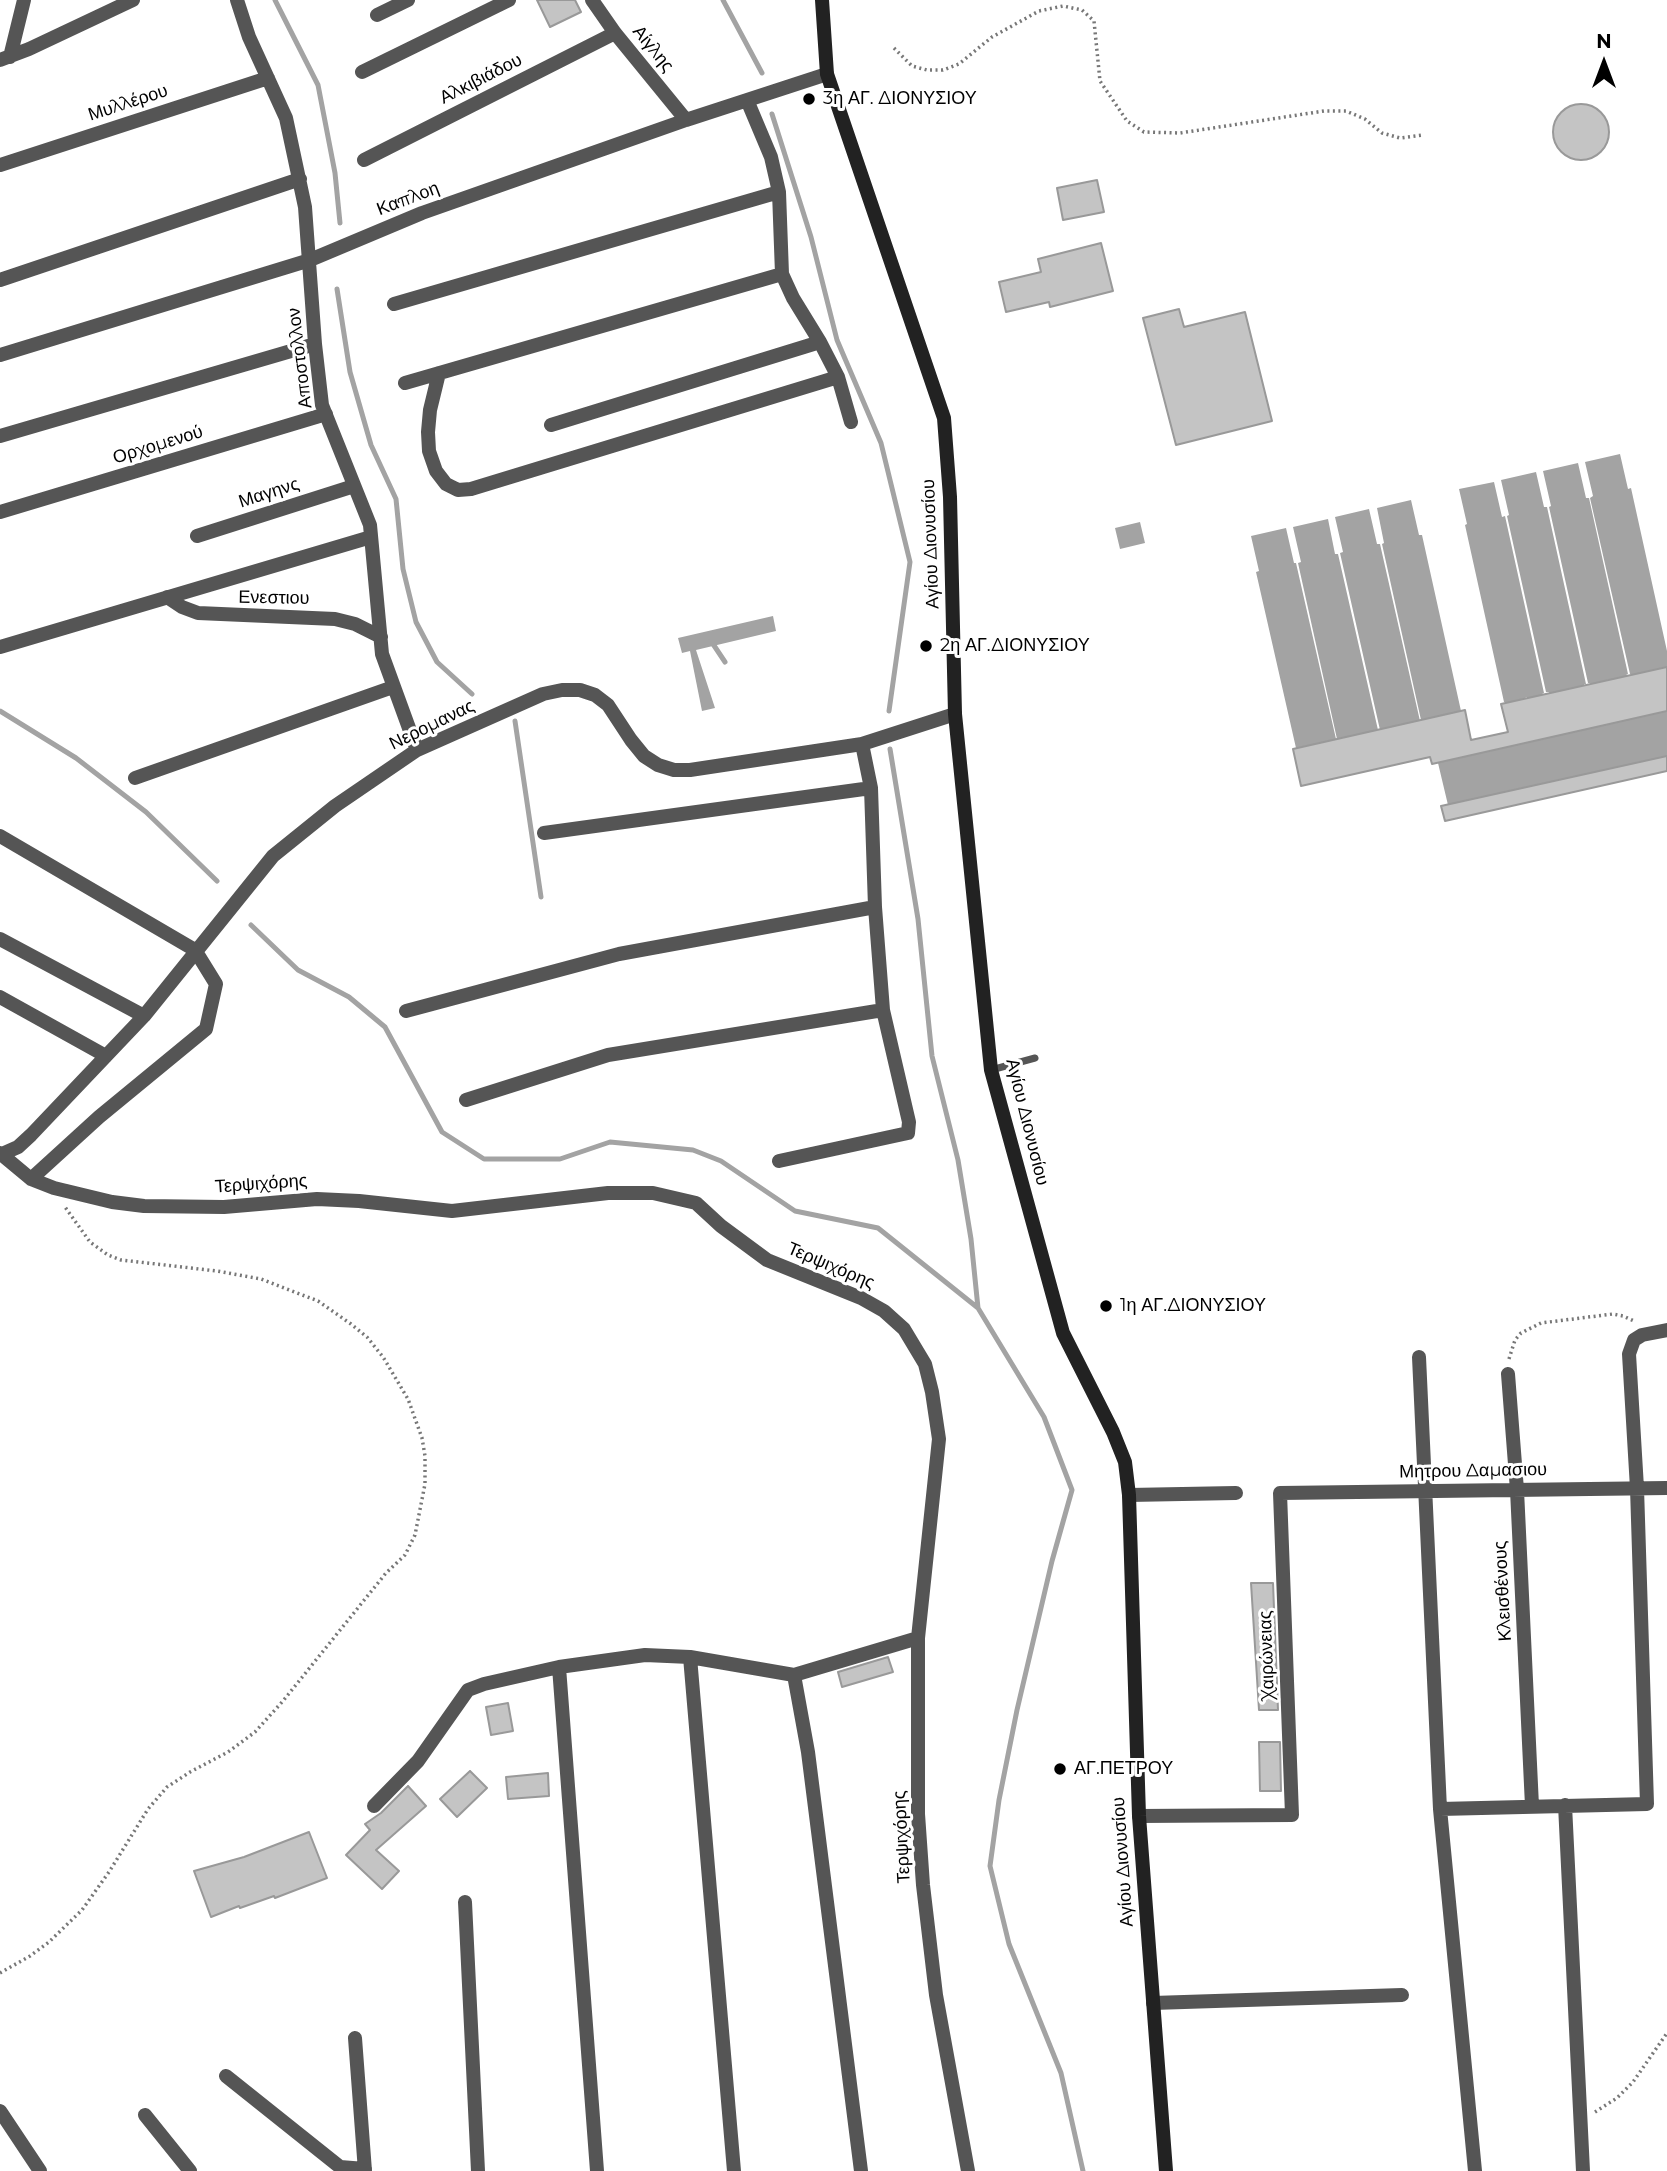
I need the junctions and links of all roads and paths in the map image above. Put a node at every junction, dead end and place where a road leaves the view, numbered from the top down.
1 (24, 0) edge
2 (133, 0) edge
3 (237, 0) edge
4 (408, 0) edge
5 (509, 0) edge
6 (592, 0) edge
7 (822, 0) edge
8 (377, 15) dead end
9 (615, 33) junction
10 (894, 48) dead end
11 (5, 59) edge
12 (362, 72) dead end
13 (827, 74) junction
14 (268, 78) junction
15 (747, 100) junction
16 (686, 120) junction
17 (1423, 135) dead end
18 (364, 160) dead end
19 (0, 165) edge
20 (300, 179) junction
21 (779, 192) junction
22 (310, 260) junction
23 (782, 274) junction
24 (0, 279) edge
25 (394, 304) dead end
26 (820, 342) junction
27 (315, 344) junction
28 (0, 355) edge
29 (439, 373) junction
30 (838, 377) junction
31 (405, 383) dead end
32 (326, 414) junction
33 (851, 422) dead end
34 (551, 425) dead end
35 (0, 436) edge
36 (354, 486) junction
37 (0, 512) edge
38 (197, 536) dead end
39 (371, 537) junction
40 (167, 597) junction
41 (381, 637) junction
42 (0, 647) edge
43 (393, 687) junction
44 (955, 714) junction
45 (862, 744) junction
46 (417, 750) junction
47 (135, 778) dead end
48 (872, 789) junction
49 (544, 833) dead end
50 (0, 836) edge
51 (875, 906) junction
52 (0, 939) edge
53 (195, 950) junction
54 (0, 997) edge
55 (406, 1010) dead end
56 (883, 1010) junction
57 (144, 1016) junction
58 (106, 1056) junction
59 (1035, 1058) dead end
60 (991, 1070) junction
61 (466, 1100) dead end
62 (1, 1153) edge
63 (779, 1161) dead end
64 (31, 1179) junction
65 (58, 1189) junction
66 (1667, 1330) edge
67 (1642, 1335) junction
68 (1419, 1357) dead end
69 (1508, 1374) joint
70 (1637, 1488) junction
71 (1667, 1488) edge
72 (1517, 1490) junction
73 (1426, 1491) junction
74 (1236, 1493) dead end
75 (1280, 1493) joint
76 (1129, 1495) junction
77 (918, 1637) junction
78 (690, 1657) junction
79 (559, 1667) junction
80 (794, 1675) junction
81 (1565, 1805) junction
82 (374, 1806) dead end
83 (1532, 1806) junction
84 (1440, 1810) junction
85 (1139, 1816) junction
86 (465, 1902) dead end
87 (0, 1973) edge
88 (1402, 1996) dead end
89 (1153, 2003) junction
90 (1667, 2033) edge
91 (355, 2038) dead end
92 (226, 2076) dead end
93 (0, 2111) edge
94 (145, 2115) dead end
95 (1580, 2118) junction
96 (365, 2170) edge
97 (40, 2171) edge
98 (190, 2171) edge
99 (478, 2171) edge
100 (597, 2171) edge
101 (734, 2171) edge
102 (860, 2171) edge
103 (968, 2171) edge
104 (1166, 2171) edge
105 (1475, 2171) edge
106 (1583, 2171) edge

1 - 11 street
2 - 11 street
3 - 14 street, Αποστολλον
4 - 8 street
5 - 12 street
6 - 9 street, Αίγλης
7 - 13 street, Αγίου Διονυσίου
9 - 16 street, Αίγλης
9 - 18 street, Αλκιβιάδου
10 - 17 path
13 - 15 street, Καπλοη
13 - 44 street, Αγίου Διονυσίου
14 - 19 street, Μυλλέρου
14 - 20 street, Αποστολλον
15 - 16 street, Καπλοη
15 - 21 street
16 - 22 street, Καπλοη
20 - 22 street, Αποστολλον
20 - 24 street
21 - 23 street
21 - 25 street
22 - 27 street, Αποστολλον
22 - 28 street, Καπλοη
23 - 26 street
23 - 29 street
26 - 30 street
26 - 34 street
27 - 32 street, Αποστολλον
27 - 35 street
29 - 30 street
29 - 31 street
30 - 33 street
32 - 36 street, Αποστολλον
32 - 37 street, Ορχομενού
36 - 38 street, Μαγηνς
36 - 39 street, Αποστολλον
39 - 40 street, Ενεστιου
39 - 41 street, Αποστολλον
40 - 41 street, Ενεστιου
40 - 42 street, Ενεστιου
41 - 43 street, Αποστολλον
43 - 46 street, Αποστολλον
43 - 47 street
44 - 45 street, Νερομανας
44 - 60 street, Αγίου Διονυσίου
45 - 46 street, Νερομανας
45 - 48 street
46 - 53 street, Νερομανας
48 - 49 street
48 - 51 street
50 - 53 street
51 - 55 street
51 - 56 street
52 - 57 street
53 - 57 street, Νερομανας
53 - 64 street
54 - 58 street
56 - 61 street
56 - 63 street
57 - 58 street, Νερομανας
58 - 62 street, Νερομανας
59 - 60 lane
60 - 76 street, Αγίου Διονυσίου
62 - 64 street, Τερψιχόρης
64 - 65 street, Τερψιχόρης
65 - 77 street, Τερψιχόρης
65 - 87 path
66 - 67 street
67 - 69 path
67 - 70 street
68 - 73 street
69 - 72 street, Κλεισθένους
70 - 71 street, Μητρου Δαμασιου
70 - 72 street, Μητρου Δαμασιου
70 - 81 street
72 - 73 street, Μητρου Δαμασιου
72 - 83 street, Κλεισθένους
73 - 75 street, Μητρου Δαμασιου
73 - 84 street
74 - 76 street
75 - 85 street, Χαιρώνειας
76 - 85 street, Αγίου Διονυσίου
77 - 80 street
77 - 103 street, Τερψιχόρης
78 - 79 street
78 - 80 street
78 - 101 street
79 - 82 street
79 - 100 street
80 - 102 street
81 - 83 street
81 - 95 street
83 - 84 street
84 - 105 street
85 - 89 street, Αγίου Διονυσίου
86 - 99 street
88 - 89 street
89 - 104 street, Αγίου Διονυσίου
90 - 95 path
91 - 96 street
92 - 96 street
93 - 97 street
94 - 98 street
95 - 106 street

